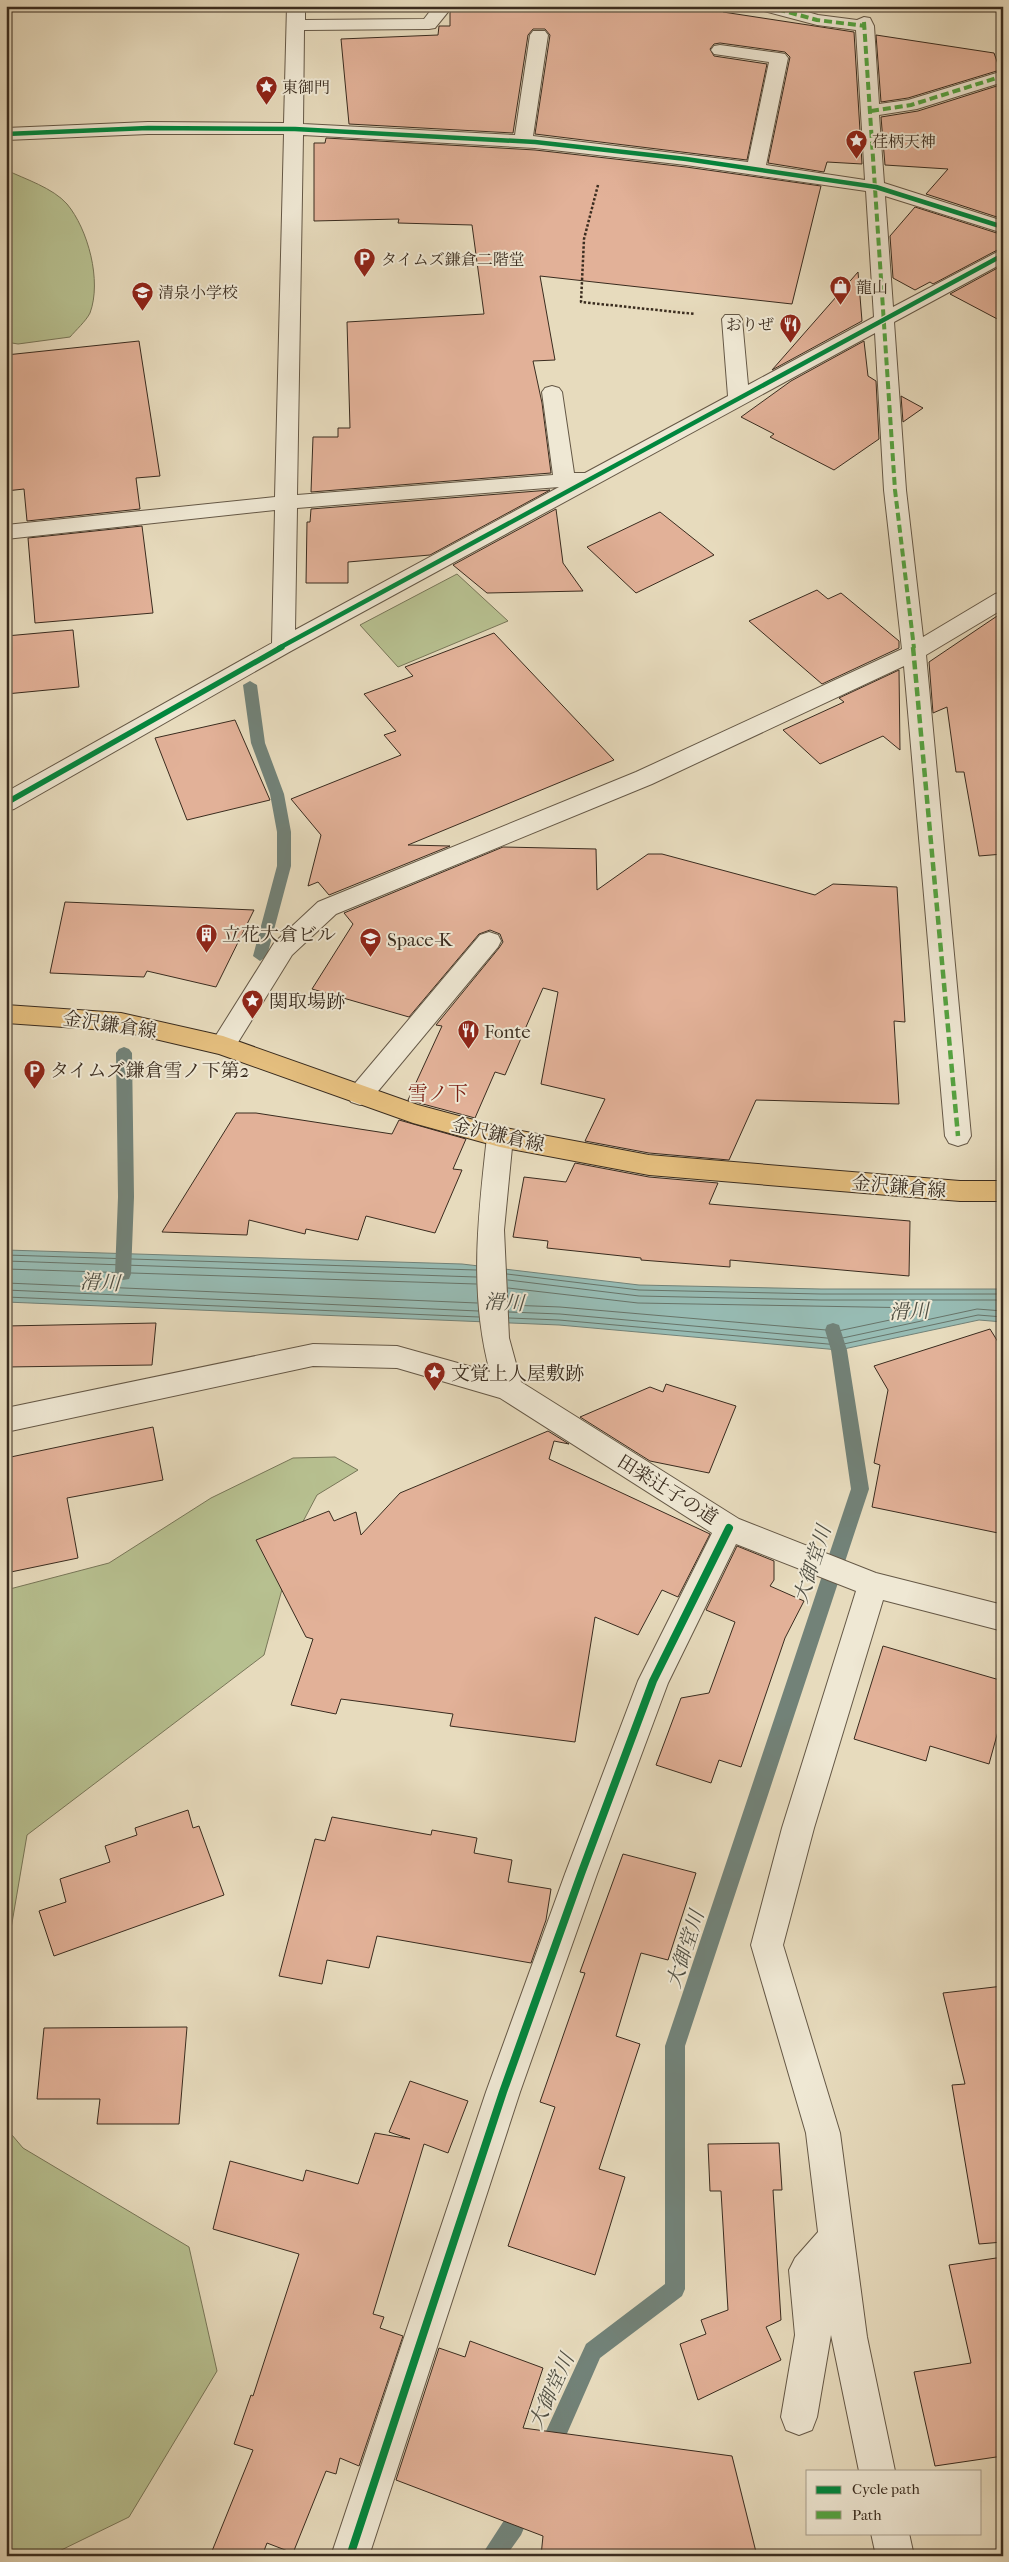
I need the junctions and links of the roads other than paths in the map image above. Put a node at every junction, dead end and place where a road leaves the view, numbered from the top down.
1 (766, 6) edge
2 (443, 7) edge
3 (296, 16) edge
4 (539, 35) dead end
5 (720, 50) dead end
6 (1003, 76) edge
7 (870, 111) junction
8 (295, 130) junction
9 (6, 134) edge
10 (523, 141) junction
11 (756, 168) junction
12 (876, 187) junction
13 (1003, 227) edge
14 (1003, 255) edge
15 (732, 319) road end
16 (884, 319) junction
17 (552, 392) dead end
18 (739, 399) junction
19 (594, 478) junction
20 (564, 481) junction
21 (287, 502) junction
22 (6, 532) edge
23 (1003, 599) edge
24 (283, 646) junction
25 (914, 652) junction
26 (6, 803) edge
27 (489, 941) dead end
28 (6, 1014) edge
29 (223, 1045) junction
30 (360, 1095) junction
31 (958, 1136) dead end
32 (500, 1137) junction
33 (1003, 1192) edge
34 (509, 1389) junction
35 (6, 1420) edge
36 (729, 1528) junction
37 (873, 1585) junction
38 (1003, 1618) edge
39 (836, 2239) junction
40 (799, 2417) dead end
41 (877, 2470) edge
42 (890, 2534) edge
43 (350, 2556) edge
44 (894, 2556) edge

1 - 7 street
2 - 3 street
3 - 8 street
4 - 10 street
5 - 11 street
6 - 7 street
7 - 12 street
8 - 9 street
8 - 10 street
8 - 21 street
10 - 11 street
11 - 12 street
12 - 13 street
12 - 16 street
14 - 16 street
15 - 18 street
16 - 18 street
16 - 25 street
17 - 20 street
18 - 19 street
19 - 20 street
19 - 24 street
20 - 21 street
21 - 22 street
21 - 24 street
23 - 25 street
24 - 26 street
25 - 29 street
25 - 31 street
27 - 30 street
28 - 29 main road, 金沢鎌倉線
29 - 30 main road, 金沢鎌倉線
30 - 32 main road, 金沢鎌倉線
32 - 33 main road, 金沢鎌倉線
32 - 34 street
34 - 35 street, 田楽辻子の道
34 - 36 street, 田楽辻子の道
36 - 37 street, 田楽辻子の道
36 - 43 street
37 - 38 street, 田楽辻子の道
37 - 39 street
39 - 40 street
39 - 41 street
42 - 44 street

